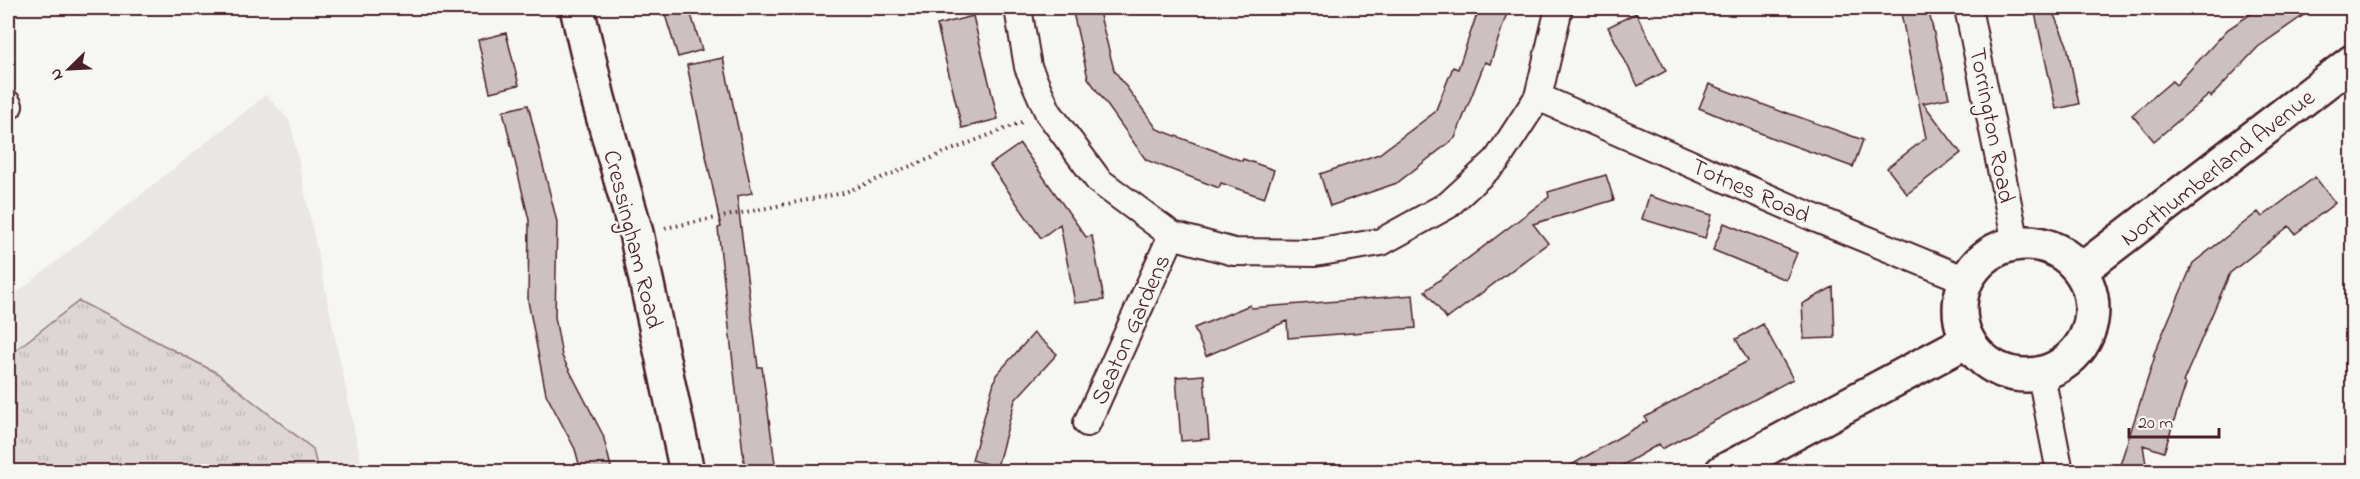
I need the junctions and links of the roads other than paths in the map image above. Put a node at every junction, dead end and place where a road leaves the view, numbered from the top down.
1 (577, 8) edge
2 (1018, 8) edge
3 (1559, 8) edge
4 (1968, 8) edge
5 (2352, 62) edge
6 (1538, 97) junction
7 (1172, 235) junction
8 (2016, 243) junction
9 (2080, 271) junction
10 (1966, 280) junction
11 (1967, 341) junction
12 (2041, 375) junction
13 (1087, 423) dead end
14 (687, 471) edge
15 (1722, 471) edge
16 (2060, 471) edge

1 - 14 street, Cressingham Road
2 - 7 street
3 - 6 street
4 - 8 street, Torrington Road
5 - 9 street, Northumberland Avenue
6 - 7 street
6 - 10 street, Totnes Road
7 - 13 street, Seaton Gardens
8 - 9 street
8 - 10 street
9 - 12 street
10 - 11 street
11 - 12 street
11 - 15 street
12 - 16 street

